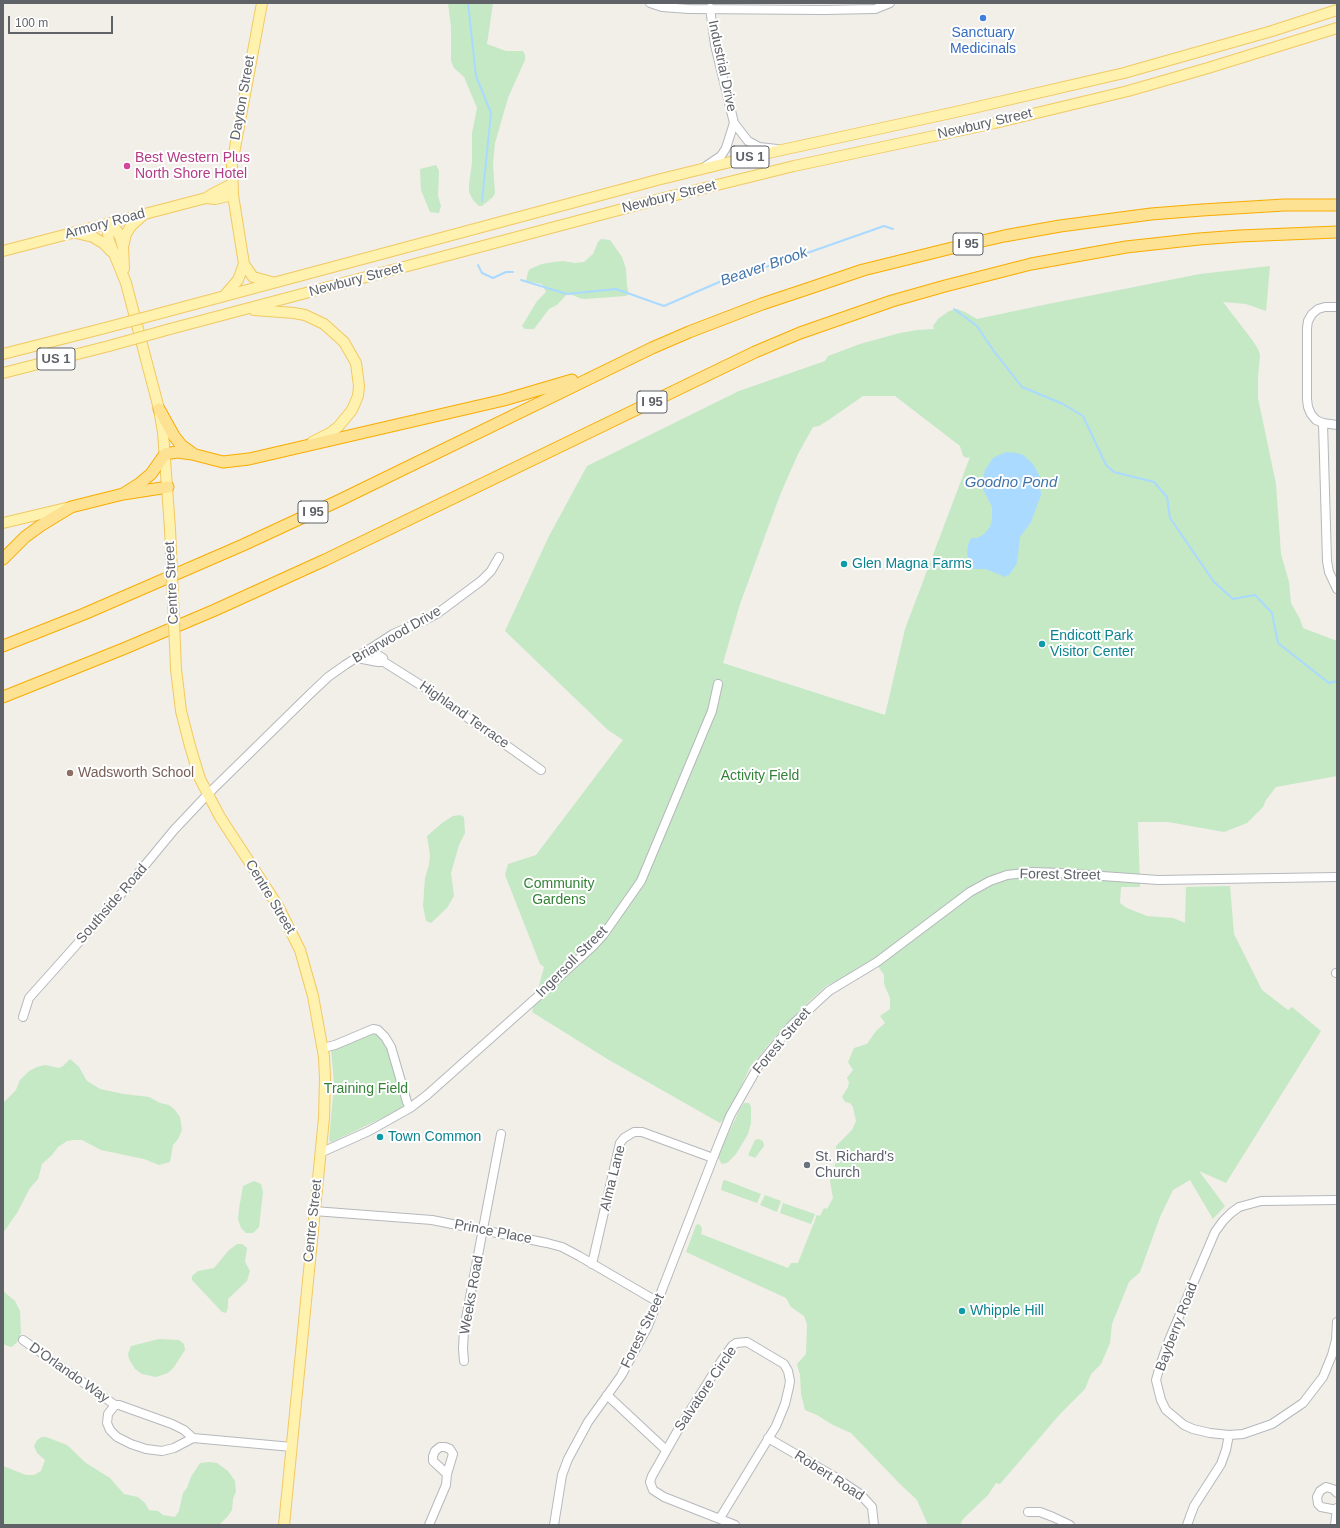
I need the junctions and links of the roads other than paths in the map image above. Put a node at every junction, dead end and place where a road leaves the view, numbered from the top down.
1 (262, 3) edge
2 (650, 3) edge
3 (890, 3) edge
4 (710, 8) junction
5 (1337, 10) edge
6 (1337, 28) edge
7 (734, 123) junction
8 (784, 150) junction
9 (700, 170) junction
10 (232, 184) junction
11 (233, 195) junction
12 (211, 198) junction
13 (1337, 205) edge
14 (146, 214) junction
15 (236, 220) junction
16 (110, 223) junction
17 (1337, 232) edge
18 (72, 233) junction
19 (122, 247) junction
20 (3, 251) edge
21 (113, 252) junction
22 (244, 264) junction
23 (126, 283) junction
24 (275, 283) junction
25 (223, 296) junction
26 (1337, 307) edge
27 (244, 310) junction
28 (3, 354) edge
29 (617, 365) junction
30 (30, 366) junction
31 (3, 373) edge
32 (3, 381) edge
33 (159, 409) junction
34 (1323, 423) junction
35 (1337, 425) edge
36 (307, 445) junction
37 (165, 454) junction
38 (192, 454) junction
39 (168, 487) junction
40 (123, 494) junction
41 (71, 507) junction
42 (3, 523) edge
43 (499, 557) dead end
44 (3, 559) edge
45 (1337, 589) edge
46 (3, 646) edge
47 (369, 650) junction
48 (357, 658) junction
49 (384, 662) junction
50 (718, 684) dead end
51 (3, 697) edge
52 (541, 770) dead end
53 (207, 795) junction
54 (1337, 877) edge
55 (22, 1017) dead end
56 (323, 1048) junction
57 (410, 1108) junction
58 (501, 1134) dead end
59 (320, 1153) junction
60 (713, 1158) junction
61 (1337, 1200) edge
62 (314, 1211) junction
63 (484, 1231) junction
64 (592, 1264) junction
65 (658, 1302) junction
66 (1337, 1322) edge
67 (23, 1340) dead end
68 (464, 1361) dead end
69 (607, 1395) junction
70 (115, 1405) junction
71 (1229, 1435) junction
72 (193, 1438) junction
73 (768, 1438) junction
74 (292, 1447) junction
75 (666, 1450) junction
76 (447, 1474) dead end
77 (1337, 1493) edge
78 (1337, 1509) edge
79 (1028, 1512) dead end
80 (720, 1518) junction
81 (284, 1525) edge
82 (429, 1525) edge
83 (554, 1525) edge
84 (735, 1525) edge
85 (874, 1525) edge
86 (1070, 1525) edge
87 (1187, 1525) edge
88 (1335, 1525) edge

1 - 10 main road, Dayton Street
2 - 4 street
3 - 4 street
4 - 7 street, Industrial Drive
5 - 8 main road, Newbury Street / US 1
6 - 27 main road, Newbury Street / US 1
7 - 8 street, Industrial Drive
7 - 9 street, Industrial Drive
8 - 9 main road, Newbury Street / US 1
9 - 24 main road, Newbury Street / US 1
10 - 11 main road, Dayton Street
10 - 12 main road, Armory Road
11 - 12 main road, Armory Road
11 - 15 main road, Dayton Street
12 - 14 main road, Armory Road
12 - 15 main road
13 - 29 highway, I 95
14 - 16 main road, Armory Road
14 - 19 main road
15 - 22 main road, Dayton Street
16 - 18 main road, Armory Road
16 - 19 main road, Centre Street
16 - 21 main road, Centre Street
17 - 51 highway, I 95
18 - 20 main road, Armory Road
18 - 21 main road
19 - 23 main road, Centre Street
21 - 23 main road, Centre Street
22 - 24 main road
22 - 25 main road
23 - 33 main road, Centre Street
24 - 25 main road, Newbury Street / US 1
25 - 28 main road, Newbury Street / US 1, bridge
26 - 34 street
27 - 30 main road, Newbury Street / US 1, bridge
27 - 36 main road
29 - 36 highway
29 - 46 highway, I 95
30 - 31 main road, Newbury Street / US 1
30 - 32 main road
33 - 37 main road, Centre Street
33 - 38 highway
34 - 35 street
34 - 45 street
36 - 38 highway
37 - 38 highway
37 - 39 main road, Centre Street
37 - 40 highway
39 - 40 highway
39 - 53 main road, Centre Street, bridge
40 - 41 highway
41 - 42 main road
41 - 44 highway
43 - 47 street, Briarwood Drive
47 - 48 street, Briarwood Drive
47 - 49 street, Highland Terrace
48 - 49 street, Highland Terrace
48 - 53 street, Briarwood Drive
49 - 52 street, Highland Terrace
50 - 57 street, Ingersoll Street
53 - 55 street, Southside Road
53 - 56 main road, Centre Street
54 - 60 street, Forest Street
56 - 57 street
56 - 59 main road, Centre Street
57 - 59 street, Ingersoll Street
58 - 63 street, Weeks Road
59 - 62 main road, Centre Street
60 - 64 street, Alma Lane
60 - 65 street, Forest Street
61 - 71 street, Bayberry Road
62 - 63 street, Prince Place
62 - 74 main road, Centre Street
63 - 64 street, Prince Place
63 - 68 street, Weeks Road
64 - 65 street, Prince Place
65 - 69 street, Forest Street
66 - 71 street, Bayberry Road
67 - 70 street, D'Orlando Way
69 - 75 street
69 - 83 street, Forest Street
70 - 72 street, D'Orlando Way
70 - 72 street, D'Orlando Way
71 - 87 street
72 - 74 street
73 - 75 street, Salvatore Circle
73 - 80 street, Salvatore Circle
73 - 85 street, Robert Road
74 - 81 main road, Centre Street
75 - 80 street, Salvatore Circle
76 - 82 street
77 - 78 street
78 - 88 street
79 - 86 street
80 - 84 street

